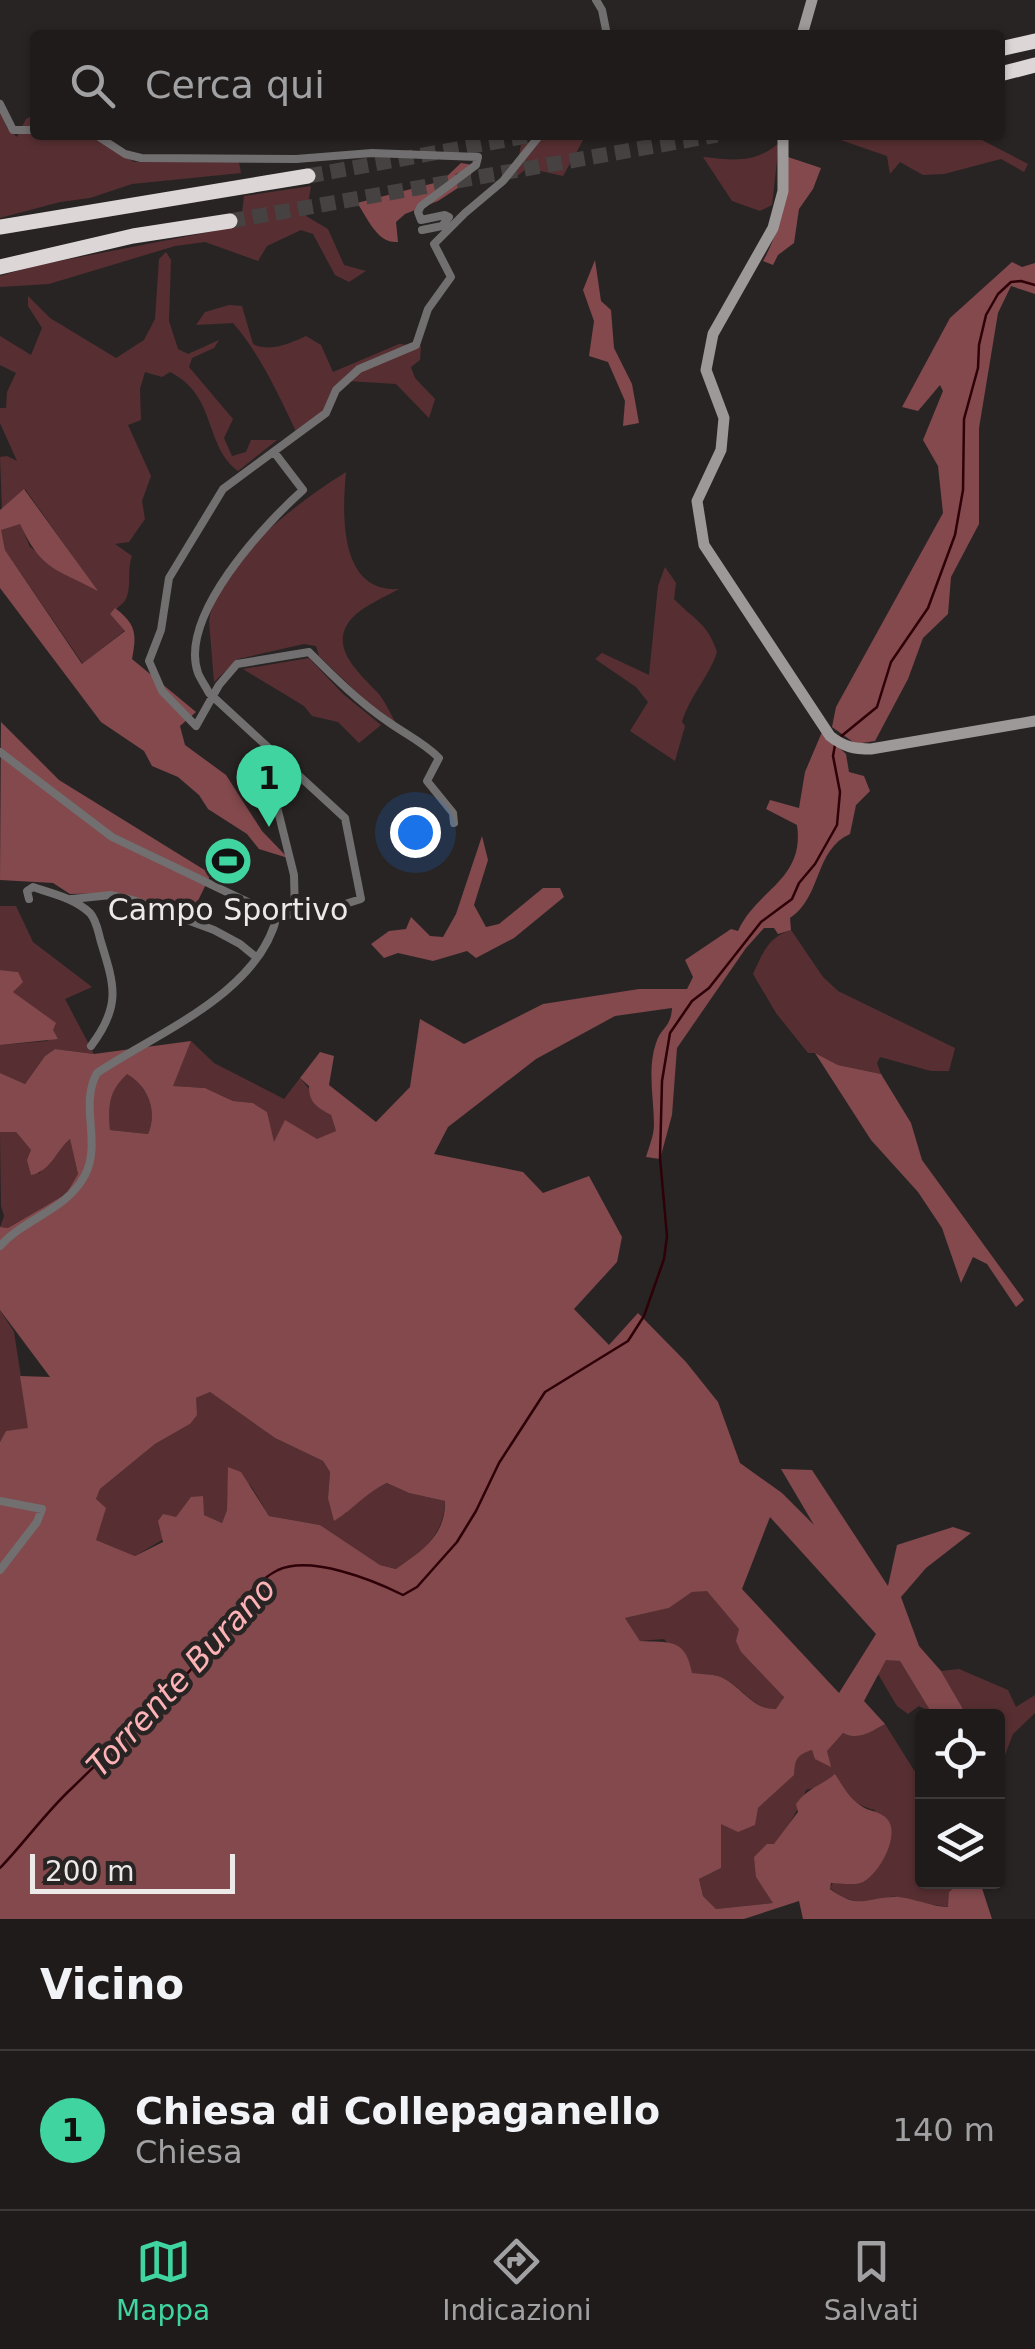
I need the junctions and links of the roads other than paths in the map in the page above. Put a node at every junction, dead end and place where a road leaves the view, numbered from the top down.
1 (596, 0) edge
2 (812, 0) edge
3 (606, 30) edge
4 (803, 30) edge
5 (1035, 41) edge
6 (1005, 48) edge
7 (1035, 64) edge
8 (1005, 73) edge
9 (0, 104) edge
10 (30, 130) edge
11 (104, 140) edge
12 (536, 140) edge
13 (783, 140) edge
14 (308, 176) tunnel mouth
15 (230, 221) tunnel mouth
16 (0, 227) edge
17 (422, 230) dead end
18 (0, 267) edge
19 (274, 452) junction
20 (213, 697) junction
21 (1035, 721) edge
22 (0, 752) edge
23 (291, 782) dead end
24 (454, 824) dead end
25 (72, 899) junction
26 (29, 900) dead end
27 (295, 914) junction
28 (277, 916) junction
29 (256, 958) junction
30 (91, 1046) dead end
31 (0, 1246) edge
32 (0, 1501) edge
33 (0, 1570) edge

1 - 3 street
2 - 4 main road
5 - 6 highway
7 - 8 highway
9 - 10 street
11 - 17 street
12 - 19 street
13 - 21 main road
14 - 16 highway
15 - 18 highway
19 - 20 street
19 - 20 street
20 - 24 street
20 - 27 street
22 - 28 street
23 - 27 street
25 - 26 street
25 - 29 street
25 - 30 street
27 - 28 street
28 - 29 street
29 - 31 street
32 - 33 street

